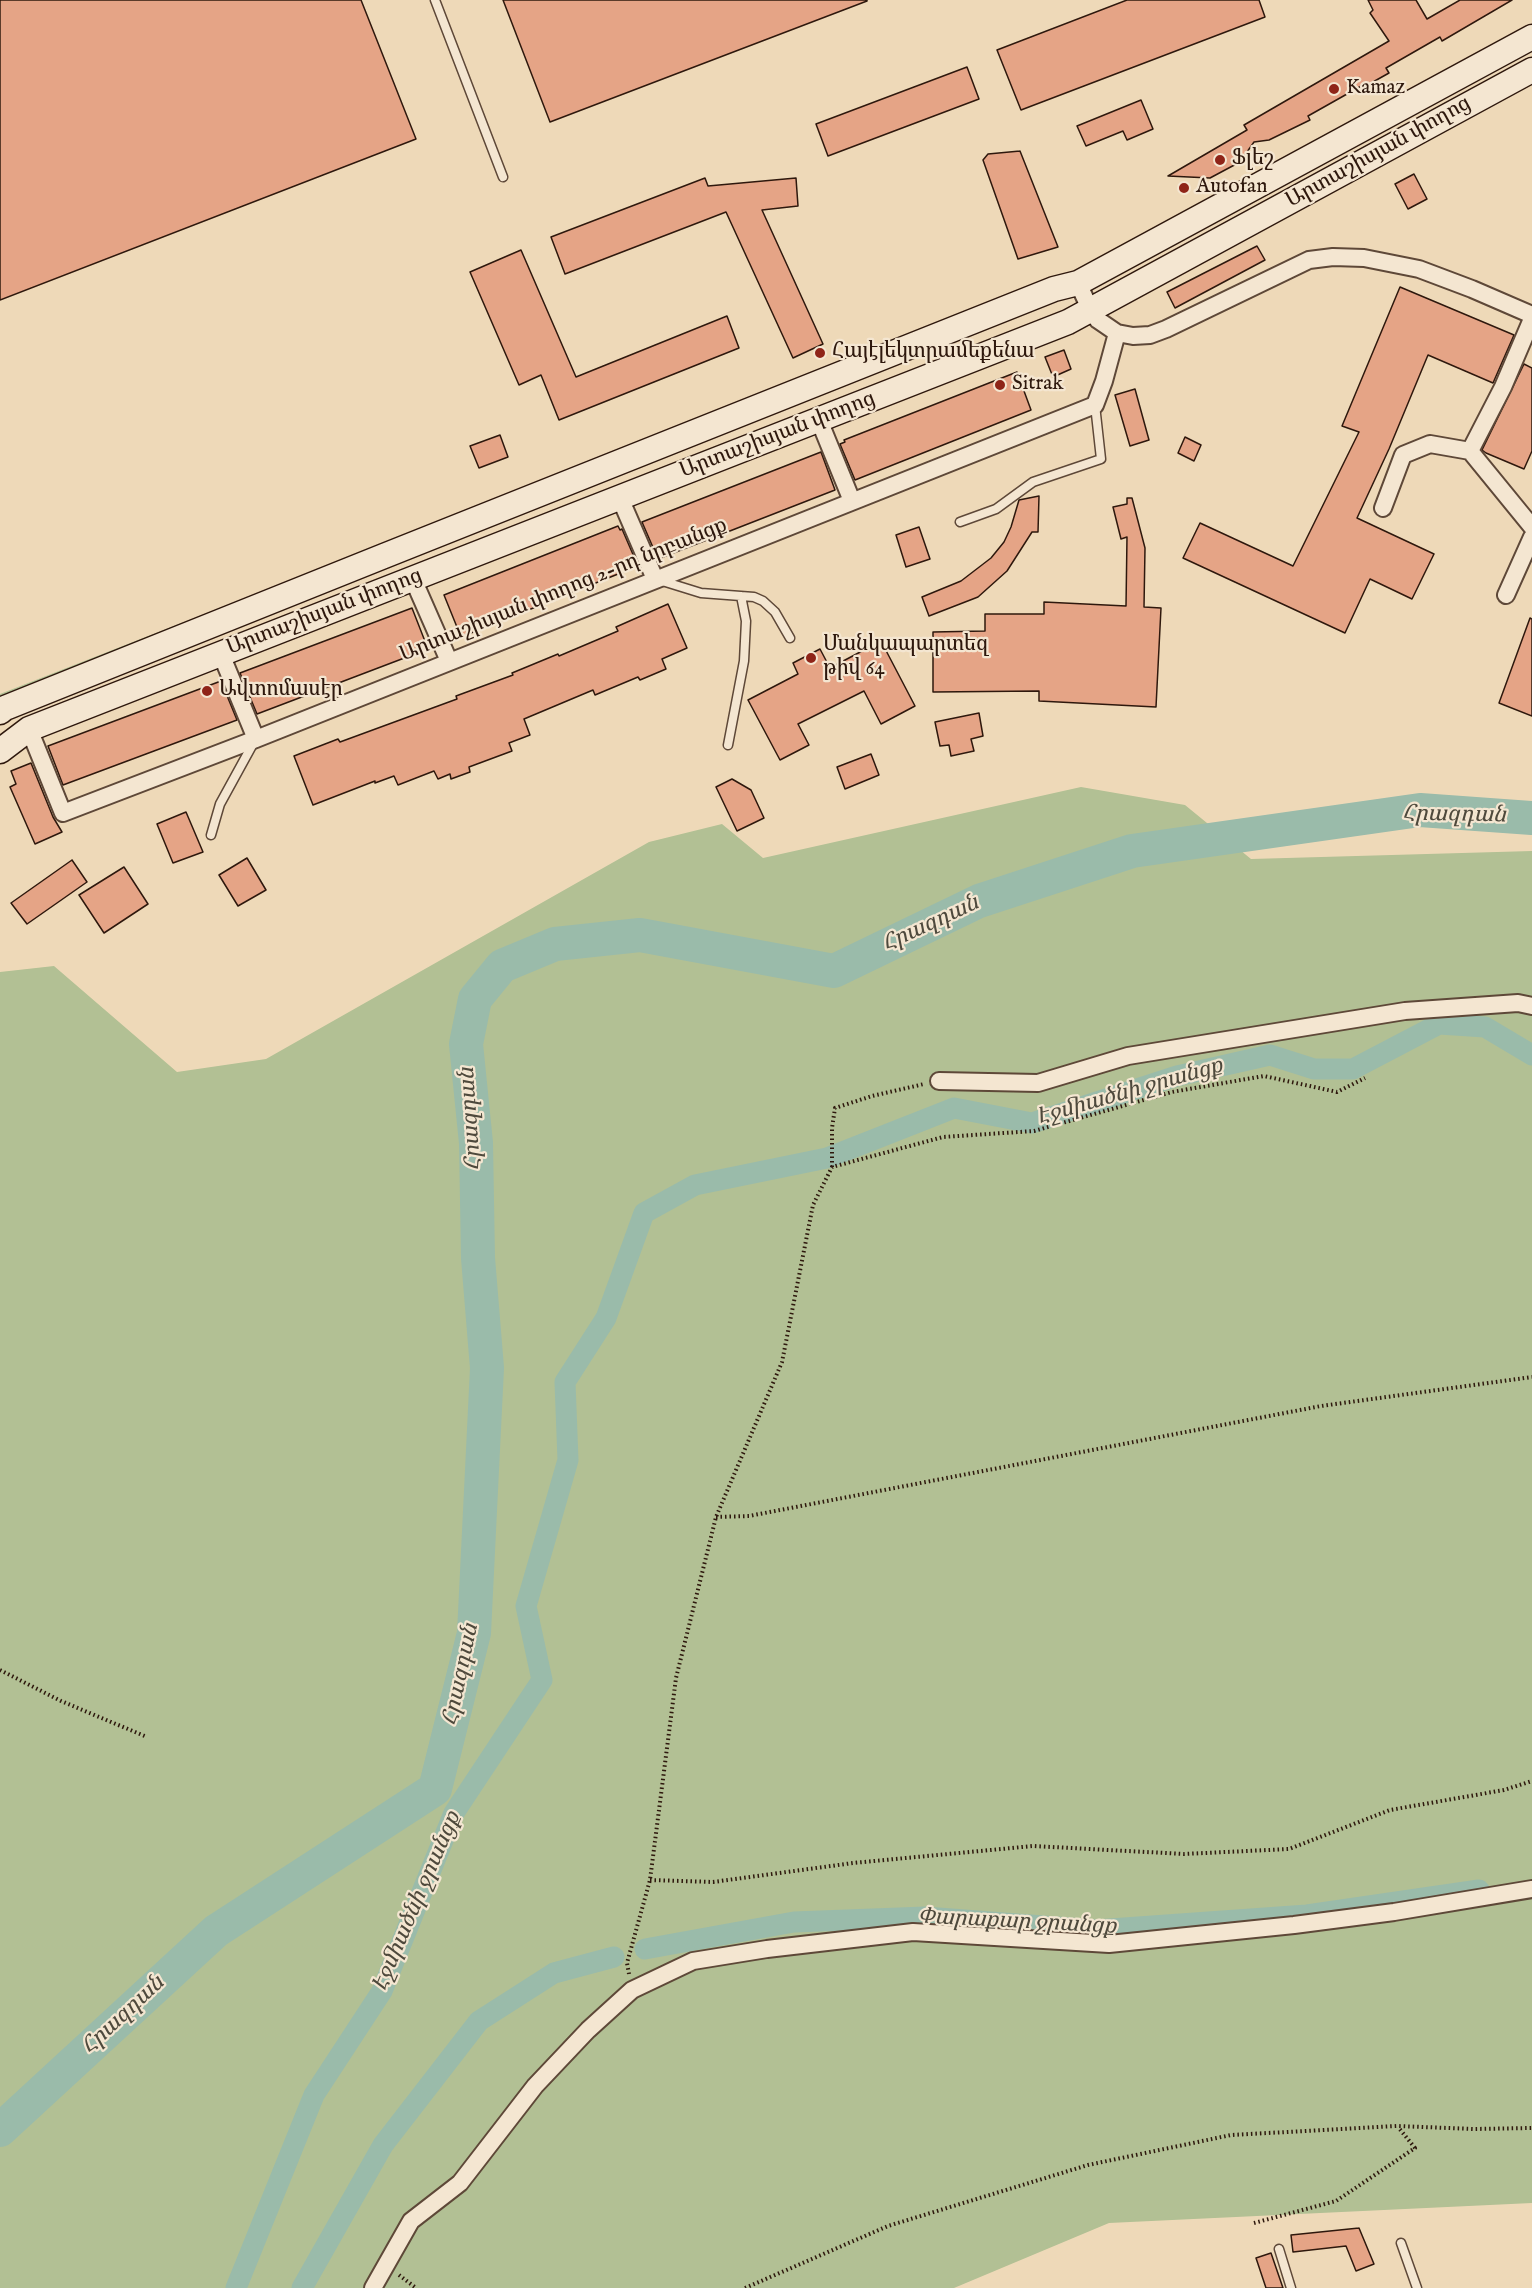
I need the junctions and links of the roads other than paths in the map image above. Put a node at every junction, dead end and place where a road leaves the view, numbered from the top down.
1 (435, 0) edge
2 (1532, 37) edge
3 (1532, 70) edge
4 (1424, 95) junction
5 (1439, 120) junction
6 (503, 177) dead end
7 (1078, 283) junction
8 (1091, 311) junction
9 (1532, 317) edge
10 (1117, 333) junction
11 (1095, 405) junction
12 (819, 420) junction
13 (1470, 451) junction
14 (620, 498) junction
15 (852, 501) junction
16 (1383, 508) dead end
17 (960, 522) dead end
18 (1532, 527) edge
19 (1532, 537) edge
20 (413, 579) junction
21 (655, 579) junction
22 (741, 596) junction
23 (1506, 596) dead end
24 (790, 638) dead end
25 (220, 654) junction
26 (449, 661) junction
27 (0, 712) edge
28 (29, 729) junction
29 (256, 739) junction
30 (728, 745) dead end
31 (0, 751) edge
32 (211, 835) dead end
33 (1532, 1006) edge
34 (939, 1081) road end
35 (1532, 1889) edge
36 (1401, 2243) dead end
37 (1279, 2249) dead end
38 (373, 2288) edge
39 (1291, 2288) edge
40 (1417, 2288) edge

1 - 6 lane
2 - 4 main road, Արտաշիսյան փողոց
3 - 5 main road, Արտաշիսյան փողոց
4 - 5 main road
4 - 7 main road, Արտաշիսյան փողոց
5 - 8 main road, Արտաշիսյան փողոց
7 - 8 street
7 - 27 main road, Արտաշիսյան փողոց
8 - 10 street
8 - 12 main road, Արտաշիսյան փողոց
9 - 10 street
9 - 13 street
10 - 11 street
11 - 15 street, Արտաշիսյան փողոց 2-րդ նրբանցք
11 - 17 lane
12 - 14 main road, Արտաշիսյան փողոց
12 - 15 street
13 - 16 street
13 - 18 street
14 - 20 main road, Արտաշիսյան փողոց
14 - 21 street
15 - 21 street, Արտաշիսյան փողոց 2-րդ նրբանցք
19 - 23 street
20 - 25 main road, Արտաշիսյան փողոց
20 - 26 street
21 - 22 lane
21 - 26 street, Արտաշիսյան փողոց 2-րդ նրբանցք
22 - 24 lane
22 - 30 lane
25 - 28 main road, Արտաշիսյան փողոց
25 - 29 street
26 - 29 street, Արտաշիսյան փողոց 2-րդ նրբանցք
28 - 29 street, Արտաշիսյան փողոց 2-րդ նրբանցք
28 - 31 main road, Արտաշիսյան փողոց
29 - 32 lane
33 - 34 street
35 - 38 street
36 - 40 lane
37 - 39 lane

